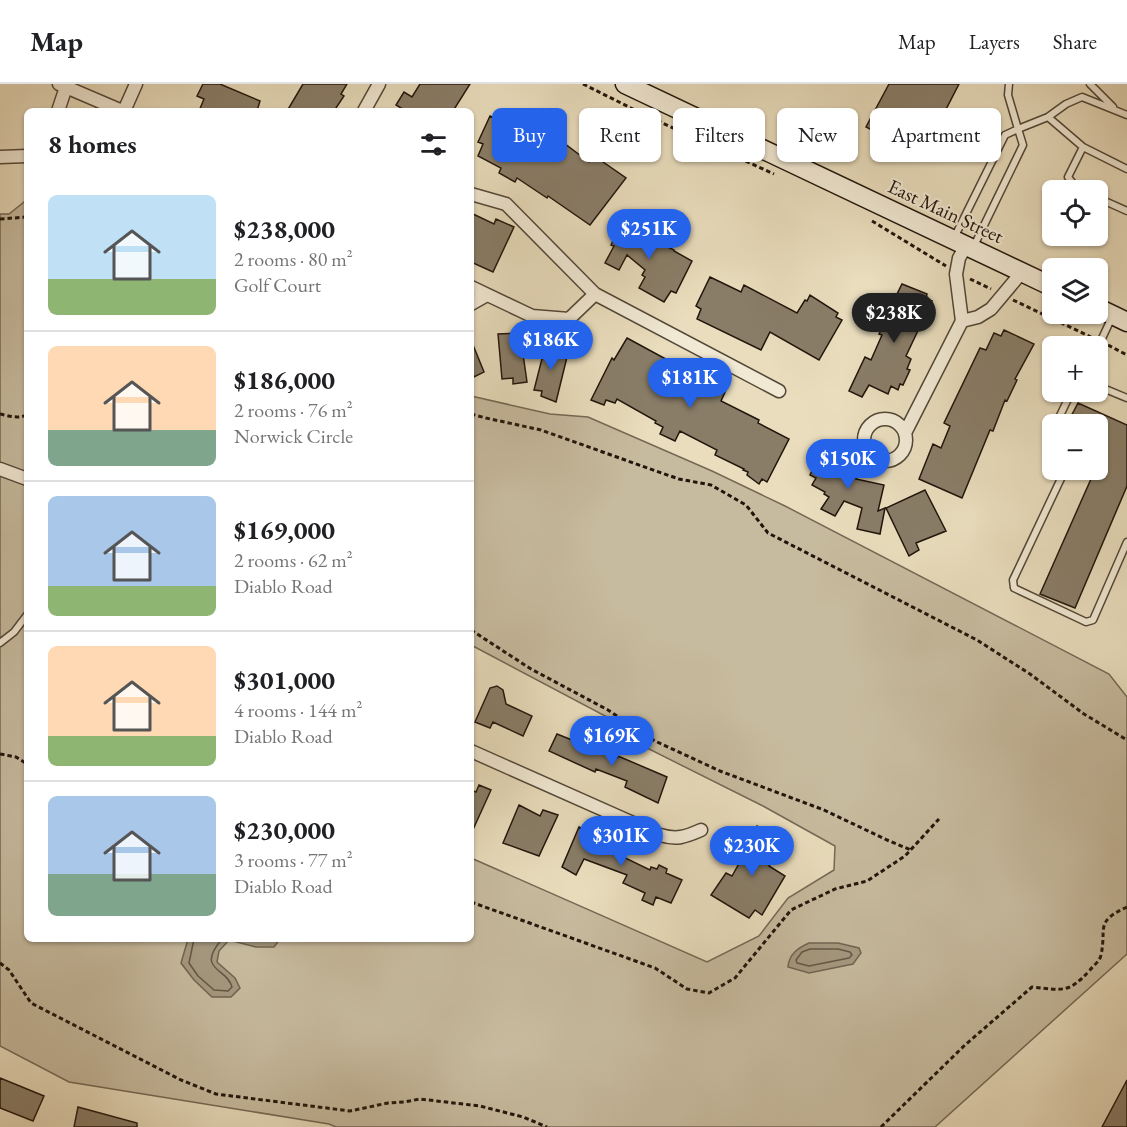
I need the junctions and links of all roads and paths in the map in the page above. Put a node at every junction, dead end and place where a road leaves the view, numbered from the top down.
1 (136, 84) edge
2 (380, 84) edge
3 (583, 84) edge
4 (625, 84) edge
5 (1009, 84) edge
6 (1090, 84) edge
7 (62, 85) edge
8 (645, 88) edge
9 (58, 108) edge
10 (116, 108) edge
11 (124, 108) edge
12 (366, 108) edge
13 (1115, 109) junction
14 (1127, 115) edge
15 (1048, 117) junction
16 (1018, 129) junction
17 (1083, 147) junction
18 (24, 156) edge
19 (0, 157) edge
20 (1127, 169) edge
21 (782, 178) dead end
22 (1070, 180) edge
23 (474, 195) edge
24 (1108, 202) edge
25 (1127, 211) edge
26 (24, 217) edge
27 (865, 217) dead end
28 (0, 219) edge
29 (964, 245) junction
30 (956, 271) junction
31 (1022, 272) junction
32 (1042, 282) edge
33 (474, 288) edge
34 (596, 294) junction
35 (487, 295) junction
36 (1004, 295) junction
37 (474, 302) edge
38 (1113, 315) edge
39 (962, 321) junction
40 (1083, 336) edge
41 (1103, 336) edge
42 (1108, 348) edge
43 (1127, 355) edge
44 (1108, 390) edge
45 (779, 391) dead end
46 (1127, 399) edge
47 (0, 414) edge
48 (474, 415) edge
49 (24, 417) edge
50 (905, 433) dead end
51 (0, 469) edge
52 (24, 478) edge
53 (1060, 480) edge
54 (1127, 542) edge
55 (24, 619) edge
56 (474, 632) edge
57 (0, 643) edge
58 (1127, 740) edge
59 (474, 752) edge
60 (0, 754) edge
61 (24, 762) edge
62 (939, 819) dead end
63 (701, 830) dead end
64 (911, 850) junction
65 (474, 903) edge
66 (1127, 907) edge
67 (0, 963) edge
68 (547, 1127) edge
69 (881, 1127) edge

1 - 11 street
2 - 12 street
3 - 21 path
4 - 8 main road, East Main Street
5 - 16 lane
6 - 13 lane
7 - 9 street
7 - 10 street
8 - 29 main road, East Main Street
13 - 14 lane
13 - 15 lane
15 - 16 lane
15 - 17 lane
16 - 29 lane
16 - 29 lane
17 - 20 lane
17 - 22 lane
18 - 19 street
23 - 34 street
24 - 25 lane
26 - 28 path
27 - 30 path
29 - 30 street
29 - 31 main road, East Main Street
30 - 36 path
30 - 39 street
31 - 32 main road, East Main Street
31 - 36 street
33 - 35 street
34 - 35 street
34 - 45 street
35 - 37 street
36 - 39 street
36 - 40 path
38 - 41 lane
39 - 50 street
42 - 43 path
44 - 46 lane
47 - 49 path
48 - 58 path
51 - 52 street
53 - 54 lane
55 - 57 lane
56 - 64 path
59 - 63 street
60 - 61 path
62 - 64 path
64 - 65 path
66 - 69 path
67 - 68 path

